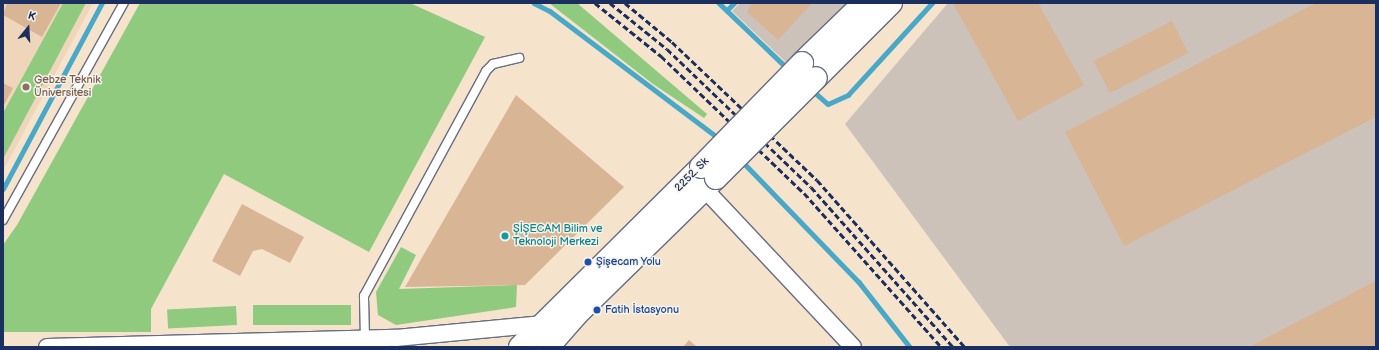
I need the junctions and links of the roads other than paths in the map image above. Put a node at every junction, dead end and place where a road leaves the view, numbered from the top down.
1 (124, 3) edge
2 (864, 3) edge
3 (891, 3) edge
4 (519, 58) dead end
5 (809, 70) junction
6 (704, 177) junction
7 (3, 220) edge
8 (542, 324) junction
9 (365, 338) junction
10 (47, 347) edge
11 (520, 347) edge
12 (548, 347) edge
13 (853, 347) edge

1 - 7 lane
2 - 5 main road, 2252. Sk
3 - 5 main road, 2252. Sk
4 - 9 lane
5 - 6 main road, 2252. Sk, bridge
6 - 8 main road, 2252. Sk
6 - 12 main road, 2252. Sk
6 - 13 street
8 - 9 street
8 - 11 main road, 2252. Sk
9 - 10 street

